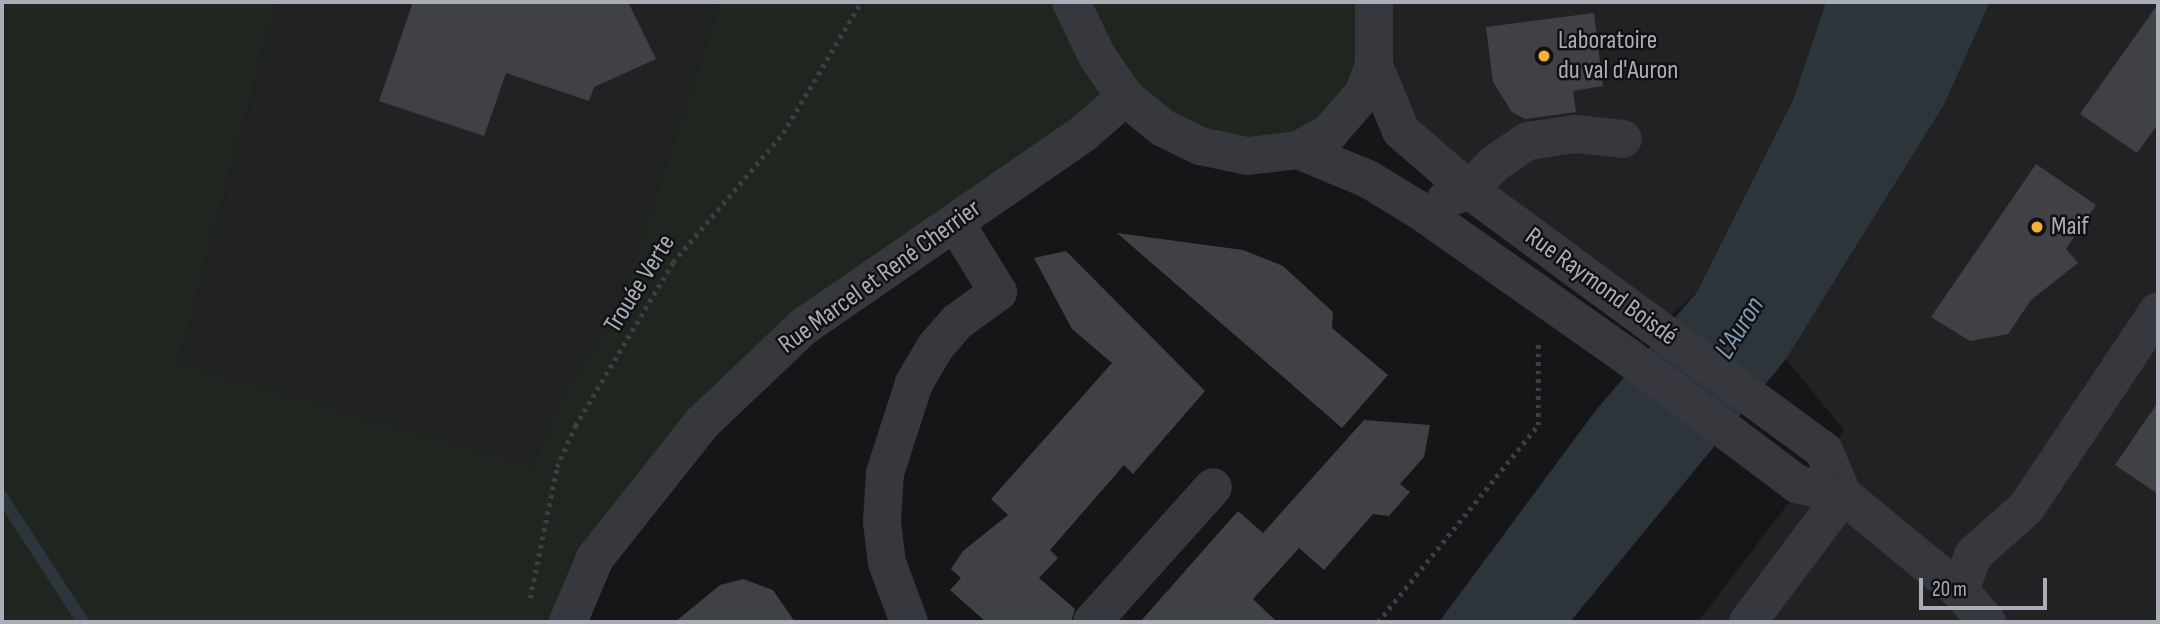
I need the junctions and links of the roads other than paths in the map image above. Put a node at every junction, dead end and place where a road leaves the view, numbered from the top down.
1 (1072, 2) edge
2 (1374, 2) edge
3 (1374, 66) junction
4 (1125, 97) junction
5 (1623, 139) dead end
6 (1298, 150) junction
7 (1469, 190) junction
8 (1419, 211) junction
9 (955, 222) junction
10 (2158, 311) edge
11 (1213, 486) dead end
12 (1843, 495) junction
13 (1960, 591) junction
14 (568, 622) edge
15 (909, 622) edge
16 (1091, 622) edge
17 (1748, 622) edge
18 (1987, 622) edge

1 - 4 street
2 - 3 street
3 - 6 street
3 - 7 street, Rue Raymond Boisdé
4 - 6 street
4 - 9 street, Rue Marcel et René Cherrier
5 - 7 street
6 - 8 street, Rue Raymond Boisdé
7 - 8 street
7 - 12 street, Rue Raymond Boisdé
8 - 12 street, Rue Raymond Boisdé
9 - 14 street, Rue Marcel et René Cherrier
9 - 15 street
10 - 13 street
11 - 16 street
12 - 13 street, Rue Raymond Boisdé
12 - 17 street
13 - 18 street, Rue Raymond Boisdé

